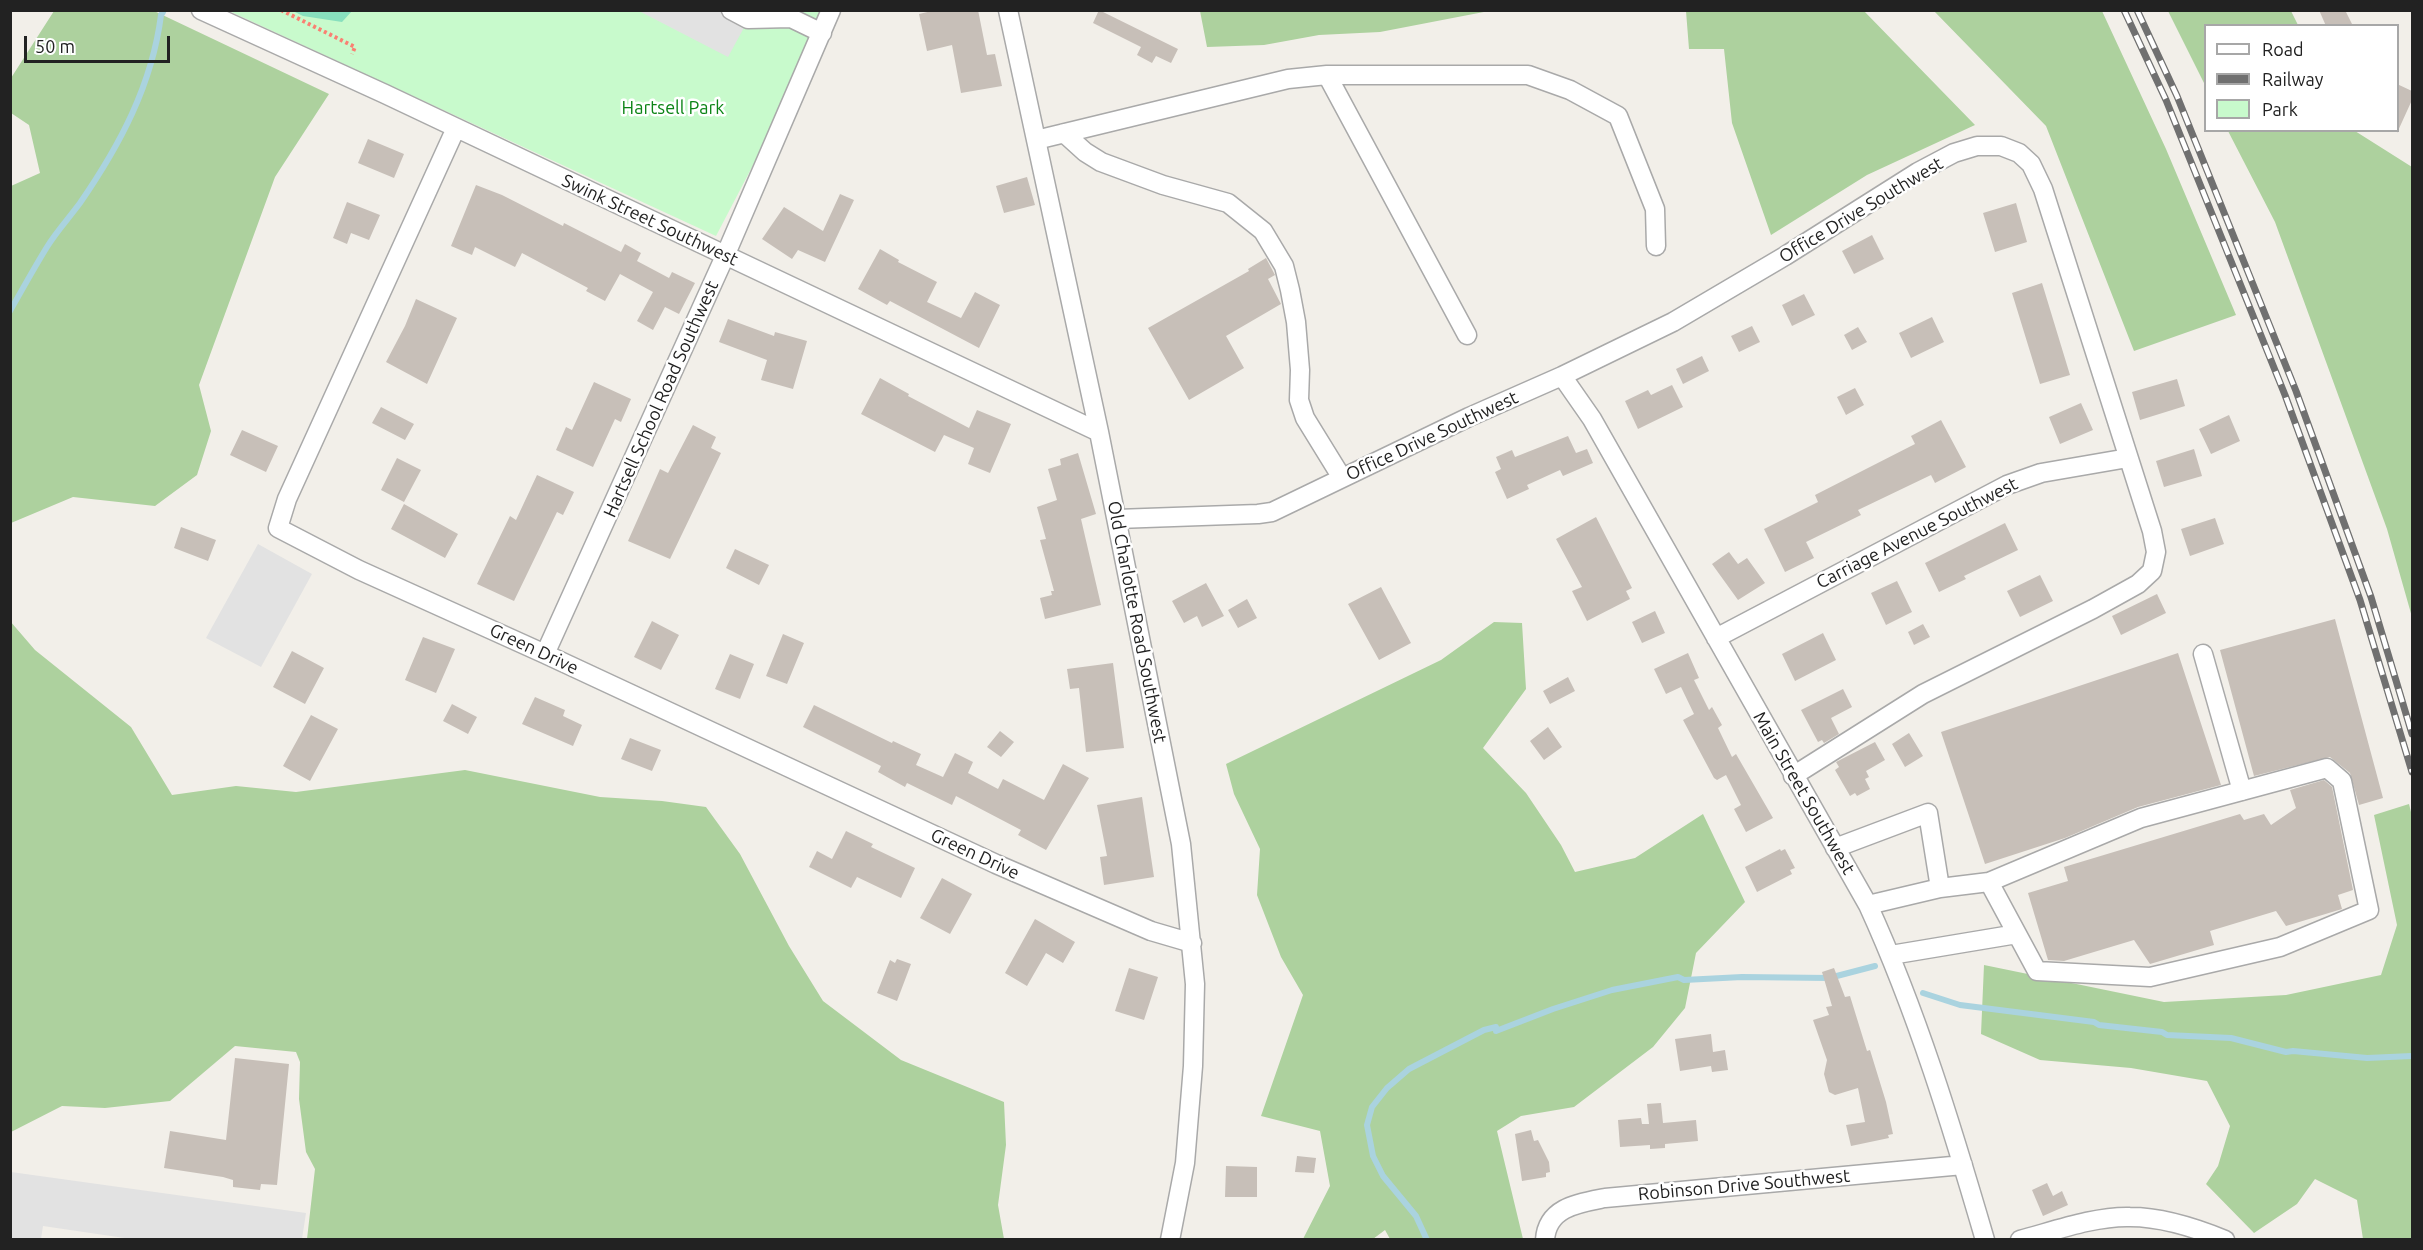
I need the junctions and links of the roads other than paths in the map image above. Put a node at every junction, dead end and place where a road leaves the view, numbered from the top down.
1 (201, 10) edge
2 (731, 10) edge
3 (831, 10) edge
4 (1008, 10) edge
5 (791, 14) edge
6 (822, 33) junction
7 (1327, 75) junction
8 (456, 128) junction
9 (1064, 133) junction
10 (1036, 140) junction
11 (1656, 246) dead end
12 (725, 256) junction
13 (1467, 335) dead end
14 (1562, 376) junction
15 (1099, 432) junction
16 (2128, 458) junction
17 (1342, 478) junction
18 (1117, 519) junction
19 (1716, 638) junction
20 (545, 654) junction
21 (2203, 654) dead end
22 (1794, 776) junction
23 (2242, 791) junction
24 (1835, 848) junction
25 (1989, 882) junction
26 (1940, 888) junction
27 (1868, 905) junction
28 (2017, 934) junction
29 (1192, 943) junction
30 (1891, 955) junction
31 (1963, 1165) junction
32 (1170, 1239) edge
33 (1545, 1239) edge
34 (1985, 1239) edge
35 (2020, 1239) edge
36 (2225, 1239) edge

1 - 8 street, Swink Street Southwest
2 - 5 street
3 - 6 street, Hartsell School Road Southwest
4 - 10 street, Old Charlotte Road Southwest
5 - 6 street
6 - 12 street, Hartsell School Road Southwest
7 - 9 street
7 - 11 street
7 - 13 street
8 - 12 street, Swink Street Southwest
8 - 20 street, Green Drive
9 - 10 street
9 - 17 street
10 - 15 street, Old Charlotte Road Southwest
12 - 15 street, Swink Street Southwest
12 - 20 street, Hartsell School Road Southwest
14 - 16 street, Office Drive Southwest
14 - 17 street, Office Drive Southwest
14 - 19 street, Main Street Southwest
15 - 18 street, Old Charlotte Road Southwest
16 - 19 street, Carriage Avenue Southwest
16 - 22 street, Office Drive Southwest
17 - 18 street, Office Drive Southwest
18 - 29 street, Old Charlotte Road Southwest
19 - 22 street, Main Street Southwest
20 - 29 street, Green Drive
21 - 23 street
22 - 24 street, Main Street Southwest
23 - 25 street
23 - 28 street
24 - 26 street
24 - 27 street, Main Street Southwest
25 - 26 street
25 - 28 street
26 - 27 street
27 - 30 street, Main Street Southwest
28 - 30 street
29 - 32 street, Old Charlotte Road Southwest
30 - 31 street, Main Street Southwest
31 - 33 street, Robinson Drive Southwest
31 - 34 street, Main Street Southwest
35 - 36 street

